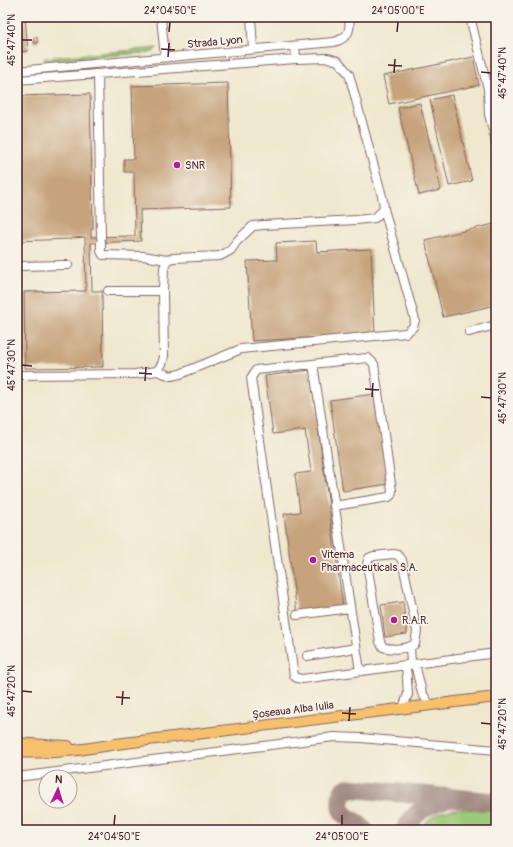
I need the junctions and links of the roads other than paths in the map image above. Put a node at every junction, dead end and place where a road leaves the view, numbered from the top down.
1 (161, 17) edge
2 (250, 17) edge
3 (349, 17) edge
4 (470, 17) edge
5 (295, 46) junction
6 (253, 49) junction
7 (165, 57) junction
8 (296, 59) junction
9 (17, 71) edge
10 (98, 74) junction
11 (17, 80) edge
12 (496, 143) edge
13 (384, 209) junction
14 (167, 260) junction
15 (68, 265) dead end
16 (17, 266) edge
17 (163, 290) junction
18 (108, 291) dead end
19 (496, 325) edge
20 (469, 332) dead end
21 (313, 364) junction
22 (157, 371) junction
23 (17, 375) edge
24 (334, 506) junction
25 (350, 608) junction
26 (297, 615) dead end
27 (410, 647) junction
28 (356, 648) junction
29 (496, 653) edge
30 (306, 656) dead end
31 (411, 664) junction
32 (360, 671) junction
33 (496, 697) edge
34 (430, 705) junction
35 (403, 708) junction
36 (17, 743) edge
37 (116, 744) junction
38 (496, 750) edge
39 (17, 752) edge
40 (17, 776) edge

1 - 7 street
2 - 6 street
3 - 5 street, Strada Lyon
4 - 12 street
5 - 6 street, Strada Lyon
5 - 8 street
6 - 7 street, Strada Lyon
7 - 9 street, Strada Lyon
8 - 10 street
8 - 13 street
10 - 11 street
10 - 14 street
13 - 14 street
13 - 22 street
14 - 17 street
15 - 16 street
17 - 18 street
17 - 22 street
19 - 20 street
21 - 24 street
21 - 24 street
21 - 32 street
22 - 23 street
24 - 25 street
25 - 26 street
25 - 28 street
27 - 27 street
27 - 31 street
28 - 30 street
28 - 32 street
29 - 31 street
31 - 32 street
31 - 34 street
31 - 35 street
33 - 34 main road, Șoseaua Alba Iulia
34 - 35 main road, Șoseaua Alba Iulia
35 - 37 main road, Șoseaua Alba Iulia
36 - 37 main road, Șoseaua Alba Iulia
37 - 39 main road, Șoseaua Alba Iulia
38 - 40 street

